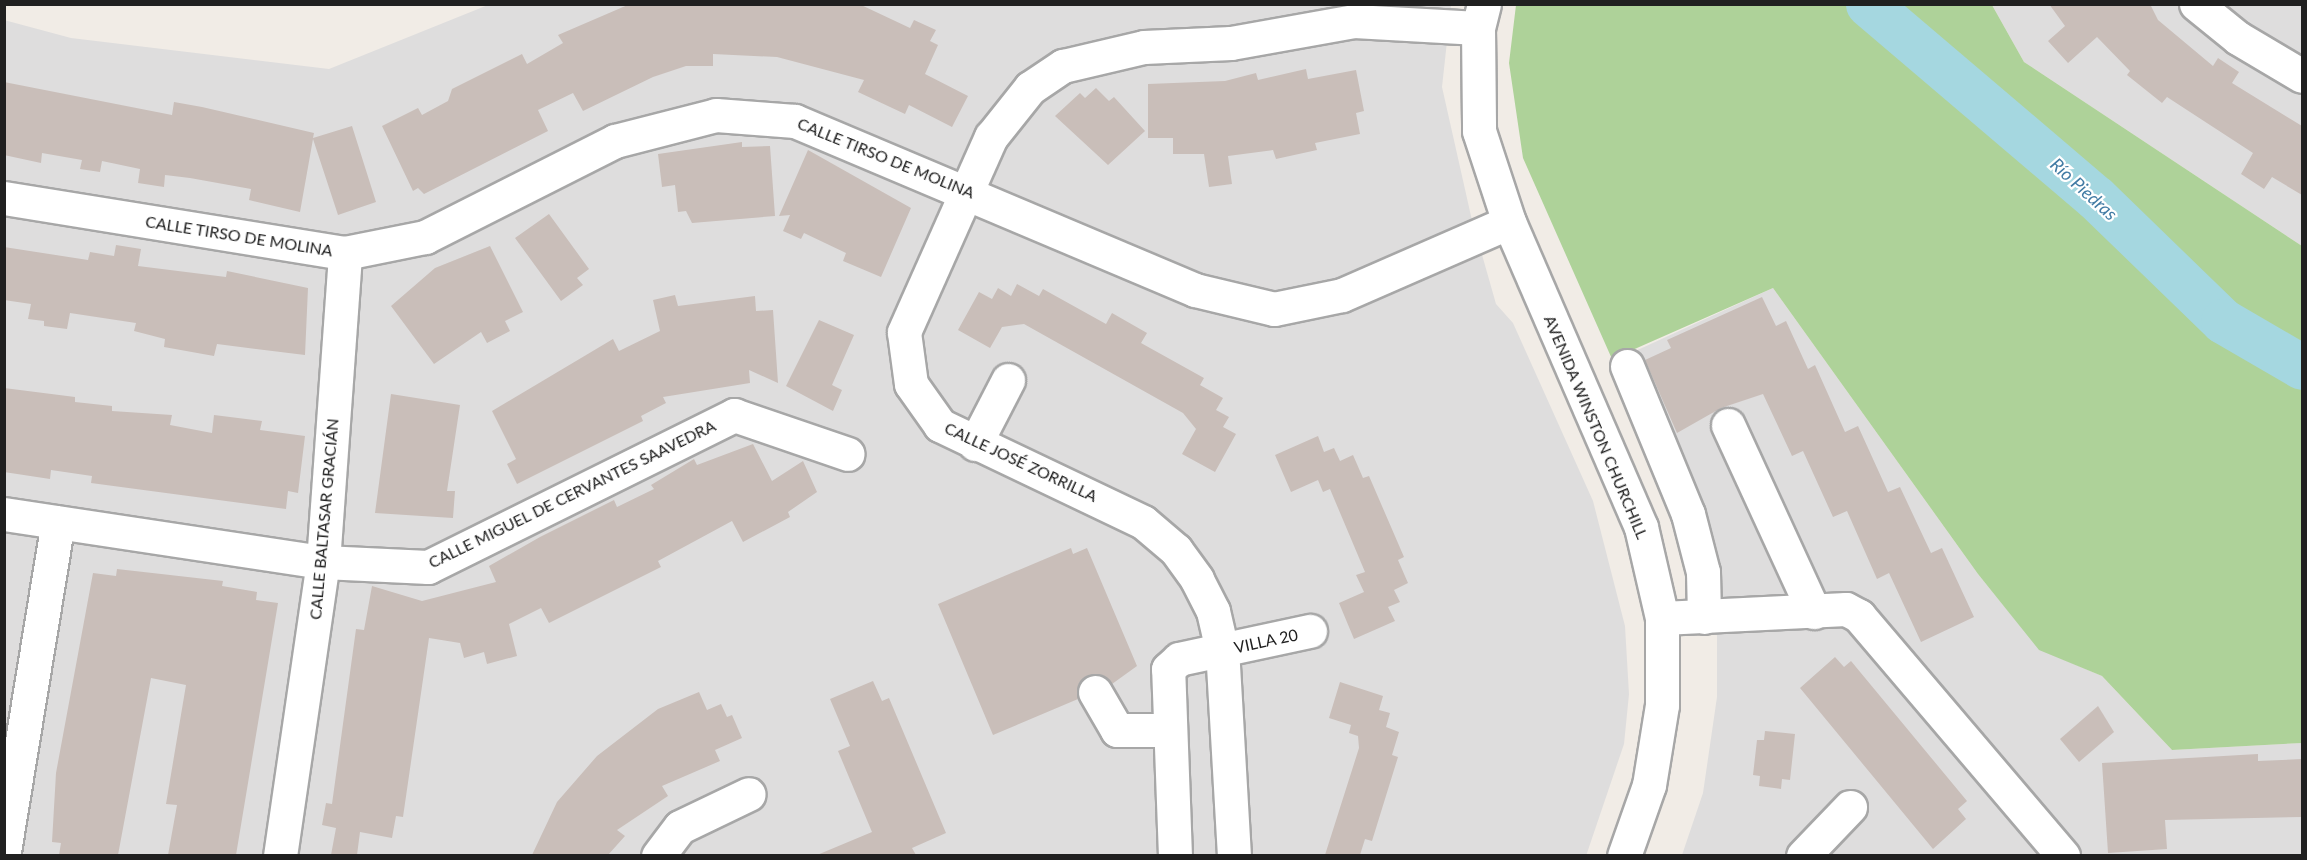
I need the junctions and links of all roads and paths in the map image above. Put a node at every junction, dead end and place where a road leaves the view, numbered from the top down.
1 (2196, 4) edge
2 (1481, 16) edge
3 (2302, 76) edge
4 (968, 190) junction
5 (4, 198) edge
6 (1509, 222) junction
7 (345, 253) junction
8 (1627, 366) dead end
9 (1008, 380) dead end
10 (1728, 425) dead end
11 (975, 444) junction
12 (848, 454) dead end
13 (4, 514) edge
14 (58, 522) junction
15 (323, 562) junction
16 (1814, 612) junction
17 (1704, 617) junction
18 (1662, 618) junction
19 (1310, 631) dead end
20 (1222, 650) junction
21 (1095, 692) dead end
22 (1170, 730) junction
23 (749, 794) dead end
24 (1850, 807) dead end
25 (4, 852) edge
26 (280, 855) edge
27 (658, 855) edge
28 (1175, 855) edge
29 (1234, 855) edge
30 (1624, 855) edge
31 (1803, 855) edge
32 (2063, 855) edge

1 - 3 street
2 - 4 street, CALLE JOSÉ ZORRILLA
2 - 6 street, AVENIDA WINSTON CHURCHILL
4 - 6 street, CALLE TIRSO DE MOLINA
4 - 7 street, CALLE TIRSO DE MOLINA
4 - 11 street, CALLE JOSÉ ZORRILLA
5 - 7 street, CALLE TIRSO DE MOLINA
6 - 18 street, AVENIDA WINSTON CHURCHILL
7 - 15 street, CALLE BALTASAR GRACIÁN
8 - 17 street
9 - 11 street
10 - 16 street
11 - 20 street, CALLE JOSÉ ZORRILLA
12 - 15 street, CALLE MIGUEL DE CERVANTES SAAVEDRA
13 - 14 street, CALLE MIGUEL DE CERVANTES SAAVEDRA
14 - 15 street, CALLE MIGUEL DE CERVANTES SAAVEDRA
14 - 25 street
15 - 26 street, CALLE BALTASAR GRACIÁN
16 - 17 street
16 - 32 street
17 - 18 street
18 - 30 street, AVENIDA WINSTON CHURCHILL
19 - 20 street, VILLA 20
20 - 22 street, VILLA 20
20 - 29 street, CALLE JOSÉ ZORRILLA
21 - 22 street
22 - 28 street
23 - 27 street
24 - 31 street

